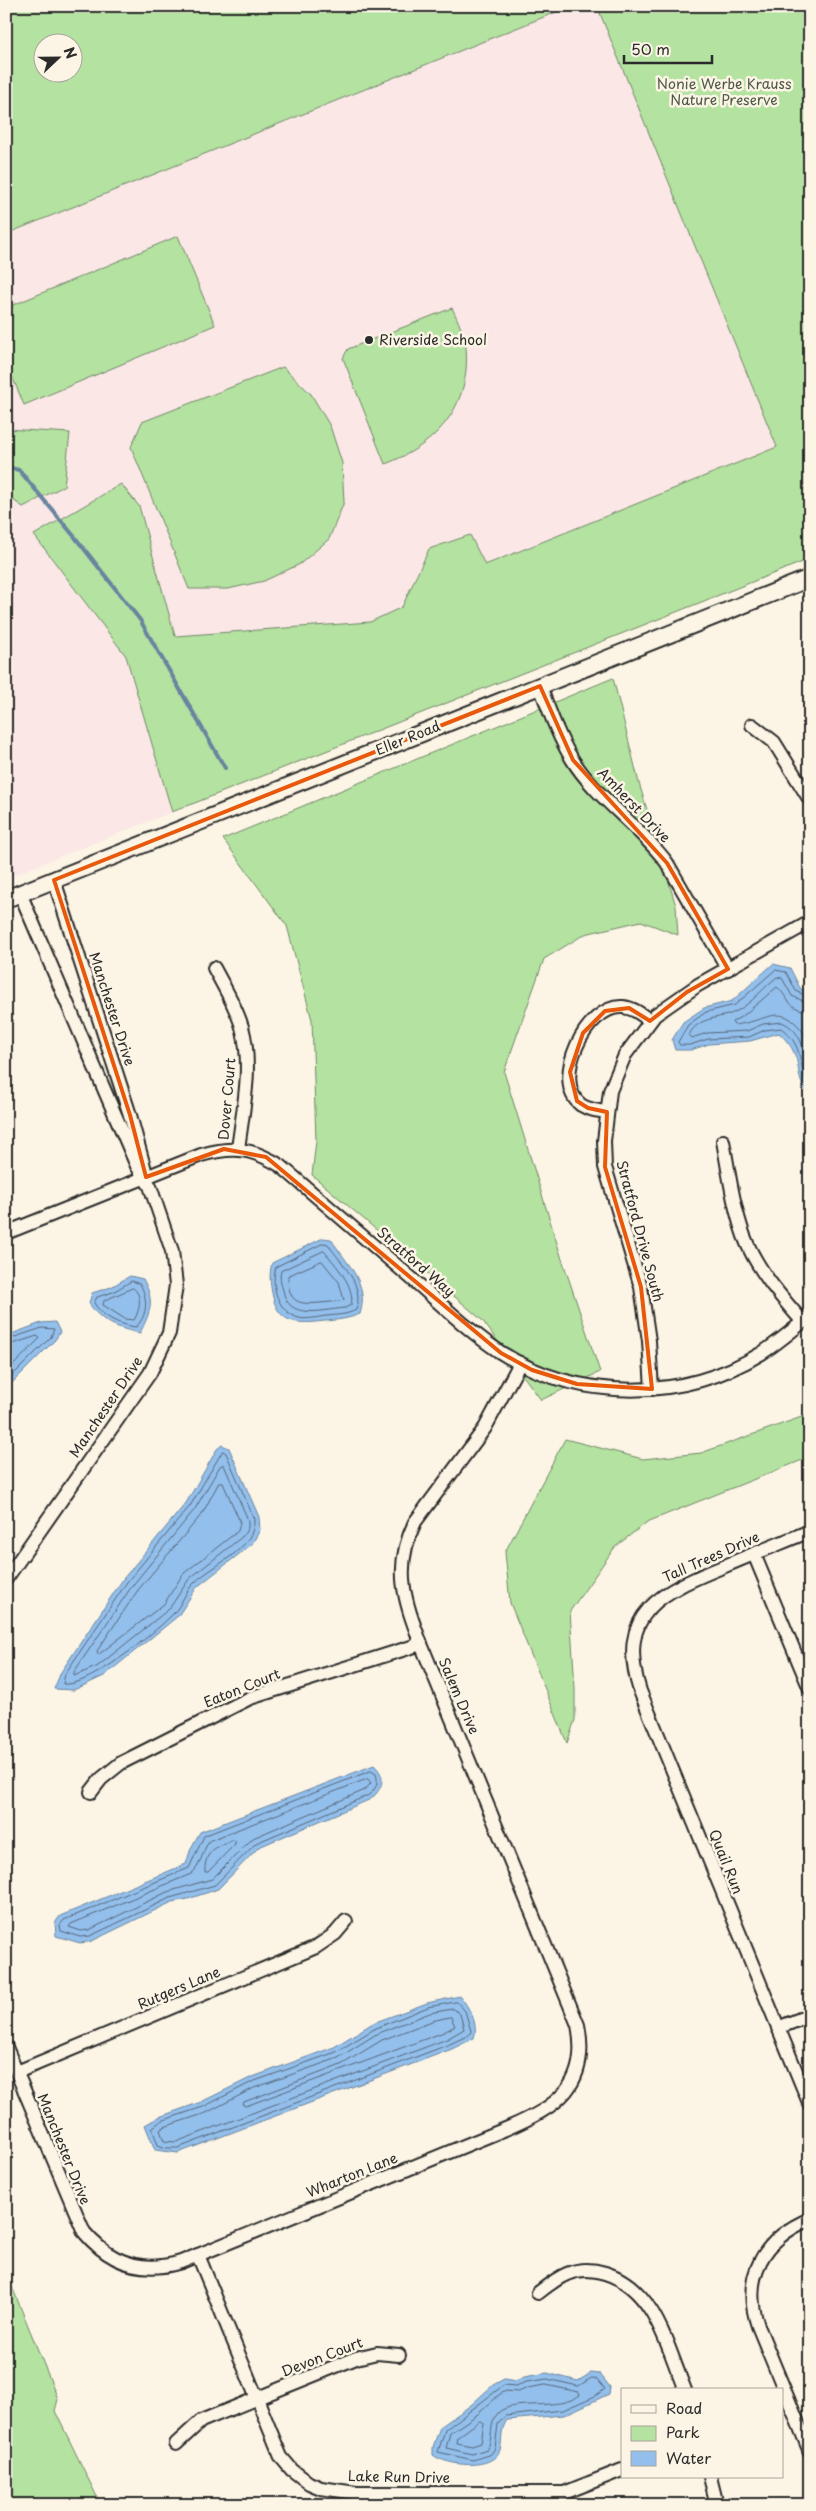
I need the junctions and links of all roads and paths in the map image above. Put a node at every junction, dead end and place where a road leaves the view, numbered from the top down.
1 (810, 578) edge
2 (540, 686) junction
3 (752, 725) dead end
4 (810, 800) edge
5 (54, 880) junction
6 (13, 896) edge
7 (810, 922) edge
8 (214, 968) dead end
9 (728, 969) junction
10 (650, 1021) junction
11 (607, 1112) junction
12 (723, 1141) dead end
13 (238, 1149) junction
14 (146, 1177) junction
15 (6, 1233) edge
16 (806, 1319) edge
17 (520, 1363) junction
18 (652, 1389) junction
19 (810, 1531) edge
20 (754, 1554) junction
21 (6, 1579) edge
22 (638, 1627) joint
23 (421, 1644) junction
24 (810, 1689) edge
25 (91, 1792) dead end
26 (346, 1921) dead end
27 (810, 2015) edge
28 (778, 2028) junction
29 (6, 2047) edge
30 (580, 2057) joint
31 (17, 2072) junction
32 (810, 2104) edge
33 (810, 2219) edge
34 (107, 2254) joint
35 (198, 2255) junction
36 (538, 2293) dead end
37 (399, 2355) dead end
38 (684, 2388) edge
39 (784, 2388) edge
40 (784, 2389) edge
41 (256, 2398) junction
42 (176, 2444) dead end
43 (810, 2452) edge
44 (621, 2470) edge
45 (710, 2478) edge
46 (460, 2499) edge
47 (717, 2505) edge

1 - 2 street, Eller Road
2 - 5 street, Eller Road
2 - 9 street, Amherst Drive
3 - 4 street
5 - 6 street, Eller Road
5 - 14 street, Manchester Drive
6 - 14 street, Manchester Drive
7 - 9 street, Stratford Drive South
8 - 13 street, Dover Court
9 - 10 street, Stratford Drive South
10 - 11 street, Stratford Drive South
10 - 11 street
11 - 18 street, Stratford Drive South
12 - 16 street
13 - 14 street, Stratford Way
13 - 17 street, Stratford Way
14 - 15 street, Stratford Way
14 - 21 street, Manchester Drive
16 - 18 street, Stratford Way
17 - 18 street, Stratford Way
17 - 23 street, Salem Drive
19 - 20 street, Tall Trees Drive
20 - 22 street, Tall Trees Drive
20 - 24 street
22 - 28 street, Quail Run
23 - 25 street, Eaton Court
23 - 30 street, Salem Drive
26 - 31 street, Rutgers Lane
27 - 28 street
28 - 32 street, Quail Run
29 - 31 street, Manchester Drive
30 - 35 street, Wharton Lane
31 - 34 street, Manchester Drive
33 - 39 street
34 - 35 street, Wharton Lane
35 - 41 street, Lake Run Drive
36 - 38 street
37 - 41 street, Devon Court
40 - 43 street
41 - 42 street, Devon Court
41 - 46 street, Lake Run Drive
44 - 46 street, Lake Run Drive
45 - 47 street

